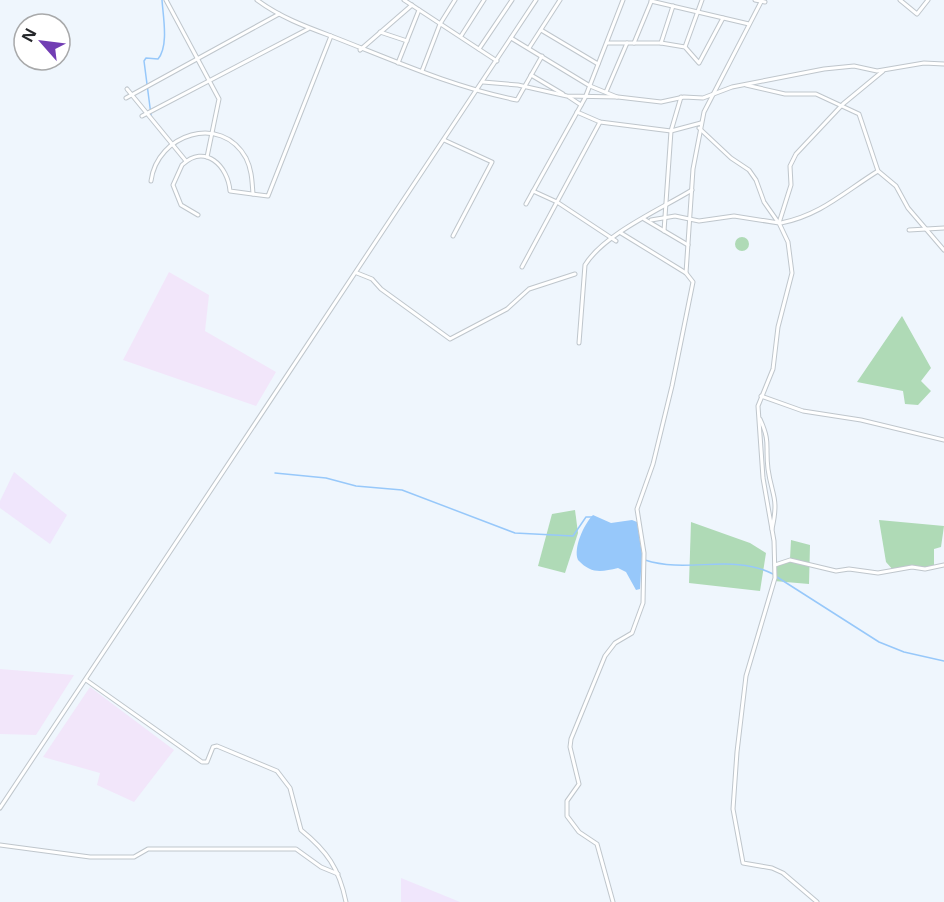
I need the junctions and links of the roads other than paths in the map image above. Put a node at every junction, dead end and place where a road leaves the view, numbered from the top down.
1 (166, 0) edge
2 (257, 0) edge
3 (404, 0) edge
4 (484, 0) edge
5 (512, 0) edge
6 (536, 0) edge
7 (560, 0) edge
8 (623, 0) edge
9 (702, 0) edge
10 (755, 0) edge
11 (900, 0) edge
12 (928, 0) edge
13 (453, 1) edge
14 (651, 1) edge
15 (763, 1) edge
16 (412, 5) junction
17 (673, 6) junction
18 (419, 10) junction
19 (698, 12) junction
20 (279, 14) junction
21 (723, 18) junction
22 (440, 24) junction
23 (749, 24) junction
24 (308, 29) junction
25 (541, 30) junction
26 (380, 32) junction
27 (330, 36) junction
28 (460, 37) junction
29 (512, 38) junction
30 (407, 41) junction
31 (627, 43) junction
32 (634, 43) junction
33 (661, 43) junction
34 (606, 44) junction
35 (685, 47) junction
36 (529, 48) junction
37 (479, 49) junction
38 (360, 50) junction
39 (542, 56) junction
40 (198, 59) junction
41 (497, 61) junction
42 (398, 63) junction
43 (598, 64) junction
44 (944, 64) edge
45 (885, 70) junction
46 (421, 72) junction
47 (531, 75) junction
48 (209, 81) junction
49 (483, 82) junction
50 (744, 85) junction
51 (525, 86) junction
52 (590, 86) junction
53 (127, 89) dead end
54 (477, 92) junction
55 (606, 92) junction
56 (132, 95) junction
57 (566, 96) junction
58 (710, 96) junction
59 (618, 97) junction
60 (126, 98) dead end
61 (585, 98) junction
62 (681, 98) junction
63 (581, 105) junction
64 (842, 106) junction
65 (578, 112) junction
66 (147, 113) junction
67 (142, 116) dead end
68 (600, 122) junction
69 (701, 123) junction
70 (699, 128) junction
71 (671, 131) junction
72 (214, 134) junction
73 (444, 140) junction
74 (172, 144) junction
75 (207, 157) junction
76 (186, 161) junction
77 (878, 171) junction
78 (151, 181) dead end
79 (692, 190) junction
80 (533, 191) junction
81 (253, 194) junction
82 (556, 202) junction
83 (526, 204) dead end
84 (666, 206) junction
85 (198, 215) dead end
86 (665, 218) junction
87 (644, 219) junction
88 (651, 220) dead end
89 (690, 220) junction
90 (779, 223) junction
91 (944, 228) edge
92 (926, 229) junction
93 (909, 230) dead end
94 (664, 231) junction
95 (621, 233) junction
96 (453, 236) dead end
97 (614, 239) junction
98 (688, 245) junction
99 (944, 250) edge
100 (522, 267) dead end
101 (357, 273) junction
102 (686, 273) junction
103 (575, 274) dead end
104 (579, 343) dead end
105 (761, 396) junction
106 (758, 415) junction
107 (944, 440) edge
108 (772, 531) junction
109 (775, 564) junction
110 (944, 565) edge
111 (86, 680) junction
112 (0, 808) edge
113 (0, 845) edge
114 (338, 874) junction
115 (346, 902) edge
116 (613, 902) edge
117 (817, 902) edge

1 - 40 street
2 - 20 street
3 - 16 street
4 - 28 street
5 - 37 street
6 - 29 street
7 - 25 street
8 - 34 street
9 - 19 street
10 - 15 street
11 - 12 street
13 - 22 street
14 - 17 street
14 - 32 street
15 - 23 street
16 - 18 street
16 - 26 street
17 - 19 street
17 - 33 street
18 - 22 street
18 - 30 street
19 - 21 street
19 - 35 street
20 - 24 street
20 - 40 street
21 - 23 street
21 - 35 street
22 - 28 street
22 - 46 street
23 - 58 street
24 - 27 street
24 - 48 street
25 - 36 street
25 - 43 street
26 - 30 street
26 - 38 street
27 - 38 street
27 - 81 street
28 - 37 street
29 - 36 street
29 - 41 street
30 - 42 street
31 - 32 street
31 - 34 street
31 - 55 street
32 - 33 street
33 - 35 street
34 - 43 street
36 - 39 street
37 - 41 street
38 - 42 street
39 - 47 street
39 - 52 street
40 - 48 street
40 - 56 street
41 - 49 street
42 - 46 street
43 - 52 street
44 - 45 street
45 - 50 street
45 - 64 street
46 - 54 street
47 - 51 street
47 - 57 street
48 - 66 street
48 - 72 street
49 - 51 street
49 - 54 street
50 - 58 street
50 - 64 street
51 - 54 street
51 - 57 street
52 - 55 street
52 - 61 street
53 - 56 street
54 - 73 street
55 - 59 street
56 - 60 street
56 - 66 street
57 - 61 street
57 - 63 street
58 - 62 street
58 - 69 street
59 - 61 street
59 - 62 street
61 - 63 street
62 - 71 street
63 - 65 street
64 - 77 street
64 - 90 street
65 - 68 street
65 - 80 street
66 - 67 street
66 - 74 street
68 - 71 street
68 - 82 street
69 - 70 street
69 - 71 street
70 - 79 street
70 - 90 street
71 - 84 street
72 - 74 street
72 - 75 street
72 - 81 street
73 - 96 street
73 - 101 street
74 - 76 street
74 - 78 street
75 - 76 street
75 - 81 street
76 - 85 street
77 - 90 street
77 - 92 street
79 - 84 street
79 - 89 street
80 - 82 street
80 - 83 street
82 - 97 street
82 - 100 street
84 - 86 street
84 - 87 street
86 - 88 street
86 - 89 street
86 - 94 street
87 - 94 street
87 - 95 street
89 - 90 street
89 - 98 street
90 - 105 street
91 - 92 street
92 - 93 street
92 - 99 street
94 - 98 street
95 - 97 street
95 - 102 street
97 - 104 street
98 - 102 street
101 - 103 street
101 - 111 street
102 - 116 street
105 - 106 street
105 - 107 street
106 - 108 street
106 - 108 street
108 - 109 street
109 - 110 street
109 - 117 street
111 - 112 street
111 - 114 street
113 - 114 street
114 - 115 street

